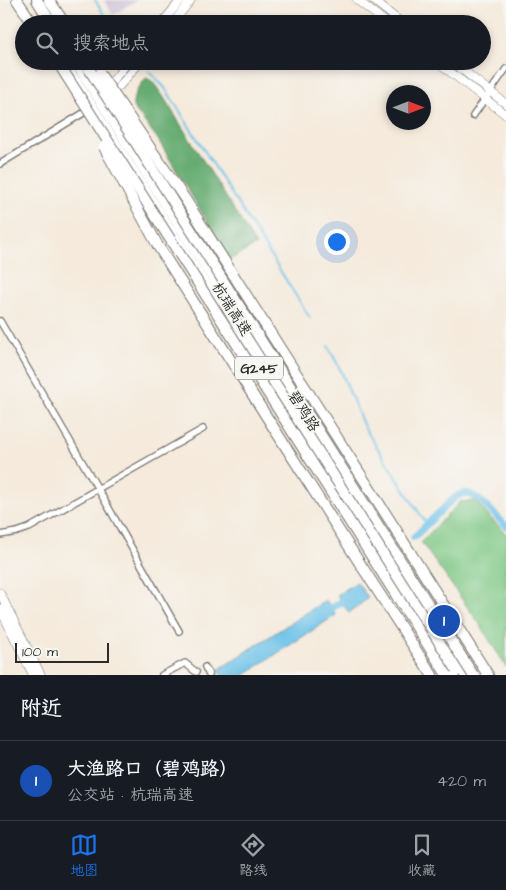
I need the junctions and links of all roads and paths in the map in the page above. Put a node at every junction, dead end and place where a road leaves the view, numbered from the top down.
1 (17, 0) edge
2 (24, 0) edge
3 (37, 0) edge
4 (45, 0) edge
5 (49, 0) edge
6 (180, 0) edge
7 (191, 0) edge
8 (357, 0) edge
9 (373, 0) edge
10 (27, 15) edge
11 (34, 15) edge
12 (46, 15) edge
13 (54, 15) edge
14 (59, 15) edge
15 (168, 15) edge
16 (179, 15) edge
17 (376, 15) edge
18 (392, 15) edge
19 (506, 69) edge
20 (61, 70) edge
21 (62, 70) edge
22 (71, 70) edge
23 (81, 70) edge
24 (90, 70) edge
25 (97, 70) edge
26 (123, 70) edge
27 (133, 70) edge
28 (448, 70) edge
29 (462, 70) edge
30 (490, 92) junction
31 (485, 99) junction
32 (96, 100) junction
33 (506, 104) edge
34 (473, 116) dead end
35 (506, 116) edge
36 (0, 164) edge
37 (0, 321) edge
38 (203, 429) dead end
39 (98, 489) junction
40 (0, 535) edge
41 (0, 593) edge
42 (0, 608) edge
43 (179, 631) dead end
44 (205, 667) dead end
45 (196, 672) dead end
46 (33, 675) edge
47 (41, 675) edge
48 (162, 675) edge
49 (209, 675) edge
50 (432, 675) edge
51 (446, 675) edge
52 (454, 675) edge
53 (465, 675) edge
54 (473, 675) edge
55 (488, 675) edge

1 - 10 highway
2 - 11 highway
3 - 12 highway
4 - 13 highway
5 - 14 highway
6 - 15 street
7 - 16 street
8 - 17 street
9 - 18 street
19 - 30 street
20 - 50 highway, bridge
21 - 51 highway, 杭瑞高速, bridge
22 - 32 highway, 碧鸡路 / G245
23 - 32 highway, 碧鸡路 / G245
24 - 54 highway, 杭瑞高速, bridge
25 - 55 highway, bridge
26 - 32 street
27 - 32 street
28 - 31 street
29 - 30 street
30 - 31 street
30 - 33 street
31 - 34 street
31 - 35 street
32 - 36 street
32 - 52 highway, 碧鸡路 / G245
32 - 53 highway, 碧鸡路 / G245
37 - 39 street
38 - 39 street
39 - 40 street
39 - 43 street
41 - 47 street
42 - 46 street
44 - 49 street
45 - 48 street

